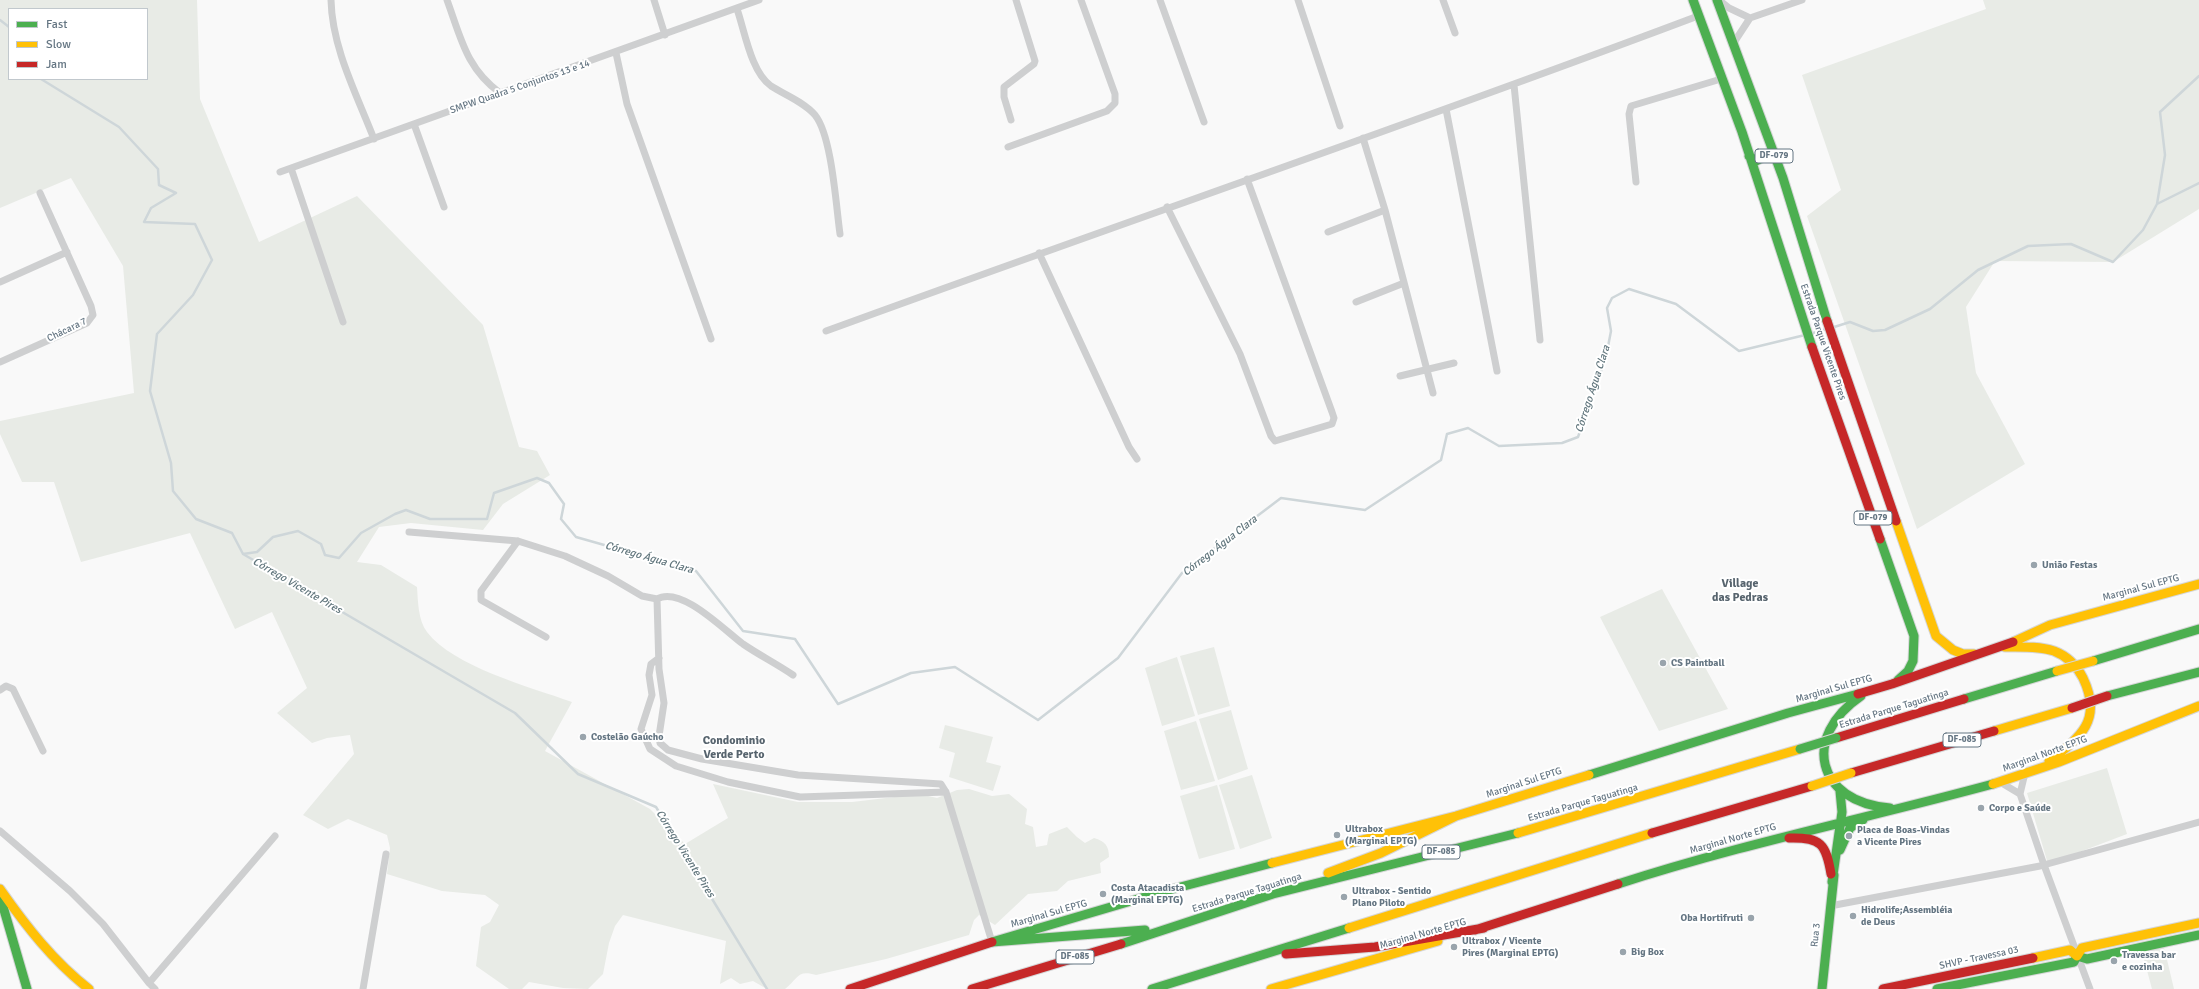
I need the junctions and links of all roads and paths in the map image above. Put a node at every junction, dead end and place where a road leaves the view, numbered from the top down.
1 (331, 0) edge
2 (447, 0) edge
3 (654, 0) edge
4 (1016, 0) edge
5 (1081, 0) edge
6 (1160, 0) edge
7 (1298, 0) edge
8 (1443, 0) edge
9 (1693, 0) edge
10 (1718, 0) edge
11 (1802, 0) edge
12 (755, 1) edge
13 (737, 9) junction
14 (1698, 16) junction
15 (1750, 18) junction
16 (1456, 34) dead end
17 (665, 35) junction
18 (1733, 45) junction
19 (616, 53) junction
20 (1722, 78) junction
21 (1514, 85) junction
22 (500, 93) junction
23 (1446, 109) junction
24 (1011, 120) dead end
25 (1204, 122) dead end
26 (414, 124) junction
27 (1340, 126) dead end
28 (1362, 138) junction
29 (374, 139) junction
30 (1008, 147) dead end
31 (1773, 152) junction
32 (1749, 156) junction
33 (291, 168) junction
34 (280, 172) dead end
35 (1247, 179) junction
36 (1636, 182) dead end
37 (40, 193) dead end
38 (444, 207) dead end
39 (1167, 207) junction
40 (1385, 210) junction
41 (1328, 232) dead end
42 (840, 234) dead end
43 (67, 252) junction
44 (1039, 253) junction
45 (0, 282) edge
46 (1404, 283) junction
47 (1356, 302) dead end
48 (343, 322) dead end
49 (826, 331) dead end
50 (711, 339) dead end
51 (1540, 340) dead end
52 (0, 362) edge
53 (1454, 363) dead end
54 (1426, 370) junction
55 (1497, 371) dead end
56 (1400, 376) dead end
57 (1432, 392) dead end
58 (1137, 459) dead end
59 (408, 532) dead end
60 (518, 541) junction
61 (2199, 584) edge
62 (657, 599) junction
63 (2199, 629) edge
64 (546, 637) dead end
65 (2001, 647) junction
66 (1981, 654) junction
67 (659, 658) junction
68 (2199, 672) edge
69 (793, 675) dead end
70 (1892, 684) junction
71 (1875, 688) junction
72 (0, 690) edge
73 (2199, 706) edge
74 (43, 751) dead end
75 (2041, 768) junction
76 (2025, 773) junction
77 (2000, 782) junction
78 (1840, 791) junction
79 (946, 792) junction
80 (2020, 794) junction
81 (1902, 809) junction
82 (1878, 814) junction
83 (1456, 816) junction
84 (1840, 822) junction
85 (2199, 822) edge
86 (0, 831) edge
87 (275, 836) dead end
88 (1768, 840) junction
89 (386, 854) dead end
90 (2044, 866) junction
91 (1832, 882) junction
92 (0, 889) edge
93 (1273, 894) junction
94 (0, 896) edge
95 (1830, 906) junction
96 (2199, 923) edge
97 (1179, 926) junction
98 (1484, 928) junction
99 (2199, 935) edge
100 (992, 942) junction
101 (1262, 956) junction
102 (2077, 956) junction
103 (149, 983) junction
104 (27, 989) edge
105 (89, 989) edge
106 (155, 989) edge
107 (363, 989) edge
108 (850, 989) edge
109 (972, 989) edge
110 (1152, 989) edge
111 (1271, 989) edge
112 (1822, 989) edge
113 (1884, 989) edge
114 (1937, 989) edge
115 (2090, 989) edge

1 - 29 street
2 - 22 street
3 - 17 street
4 - 24 street
5 - 30 street
6 - 25 street
7 - 27 street
8 - 16 street
9 - 14 main road, Estrada Parque Vicente Pires / DF-079
10 - 15 street
10 - 18 main road, Estrada Parque Vicente Pires / DF-079
11 - 15 street
12 - 13 street, SMPW Quadra 5 Conjuntos 13 e 14
13 - 17 street, SMPW Quadra 5 Conjuntos 13 e 14
13 - 42 street
14 - 20 main road, Estrada Parque Vicente Pires / DF-079
14 - 21 street
15 - 18 street
17 - 19 street, SMPW Quadra 5 Conjuntos 13 e 14
18 - 31 main road, Estrada Parque Vicente Pires / DF-079
19 - 22 street, SMPW Quadra 5 Conjuntos 13 e 14
19 - 50 street
20 - 32 main road, Estrada Parque Vicente Pires / DF-079
20 - 36 street
21 - 23 street
21 - 51 street
22 - 26 street, SMPW Quadra 5 Conjuntos 13 e 14
23 - 28 street
23 - 55 street
26 - 29 street, SMPW Quadra 5 Conjuntos 13 e 14
26 - 38 street
28 - 35 street
28 - 40 street
29 - 33 street, SMPW Quadra 5 Conjuntos 13 e 14
31 - 32 main road
31 - 66 main road, Estrada Parque Vicente Pires / DF-079
32 - 70 main road, Estrada Parque Vicente Pires / DF-079
33 - 34 street, SMPW Quadra 5 Conjuntos 13 e 14
33 - 48 street
35 - 39 street
35 - 39 street
37 - 43 street, Chácara 7
39 - 44 street
40 - 41 street
40 - 46 street
43 - 45 street
43 - 52 street, Chácara 7
44 - 49 street
44 - 58 street
46 - 47 street
46 - 54 street
53 - 54 street
54 - 56 street
54 - 57 street
59 - 60 street
60 - 62 street
60 - 64 street
61 - 65 main road, Marginal Sul EPTG
62 - 67 street
62 - 69 street
63 - 93 main road, Estrada Parque Taguatinga / DF-085, bridge
65 - 66 main road, Marginal Sul EPTG
65 - 75 main road
66 - 70 main road, Marginal Sul EPTG
67 - 79 street
67 - 79 street
68 - 101 main road, DF-085, bridge
70 - 71 main road, Marginal Sul EPTG
71 - 78 main road
71 - 83 main road, Marginal Sul EPTG
72 - 74 street
73 - 75 main road, Marginal Norte EPTG
75 - 76 main road, Marginal Norte EPTG
76 - 77 main road, Marginal Norte EPTG
76 - 80 street
77 - 80 street
77 - 81 main road, Marginal Norte EPTG
78 - 81 main road
78 - 84 main road
79 - 100 street
80 - 90 street
81 - 82 main road, Marginal Norte EPTG
82 - 84 main road, Marginal Norte EPTG
82 - 91 main road
83 - 93 main road
83 - 100 main road, Marginal Sul EPTG
84 - 88 main road, Marginal Norte EPTG
84 - 91 main road
85 - 90 street
86 - 103 street
87 - 103 street
88 - 91 main road
88 - 98 main road, Marginal Norte EPTG
89 - 107 street
90 - 95 street
90 - 102 street
91 - 95 main road, Rua 3
92 - 105 main road
93 - 97 main road, Estrada Parque Taguatinga / DF-085
94 - 104 main road
95 - 112 main road, Rua 3
96 - 102 main road
97 - 100 main road
97 - 109 main road, Estrada Parque Taguatinga / DF-085
98 - 101 main road
98 - 111 main road, Marginal Norte EPTG
99 - 102 main road, SHVP - Travessa 03
100 - 108 main road, Marginal Sul EPTG
101 - 110 main road, DF-085
102 - 113 main road, SHVP - Travessa 03
102 - 114 main road
102 - 115 street
103 - 106 street

